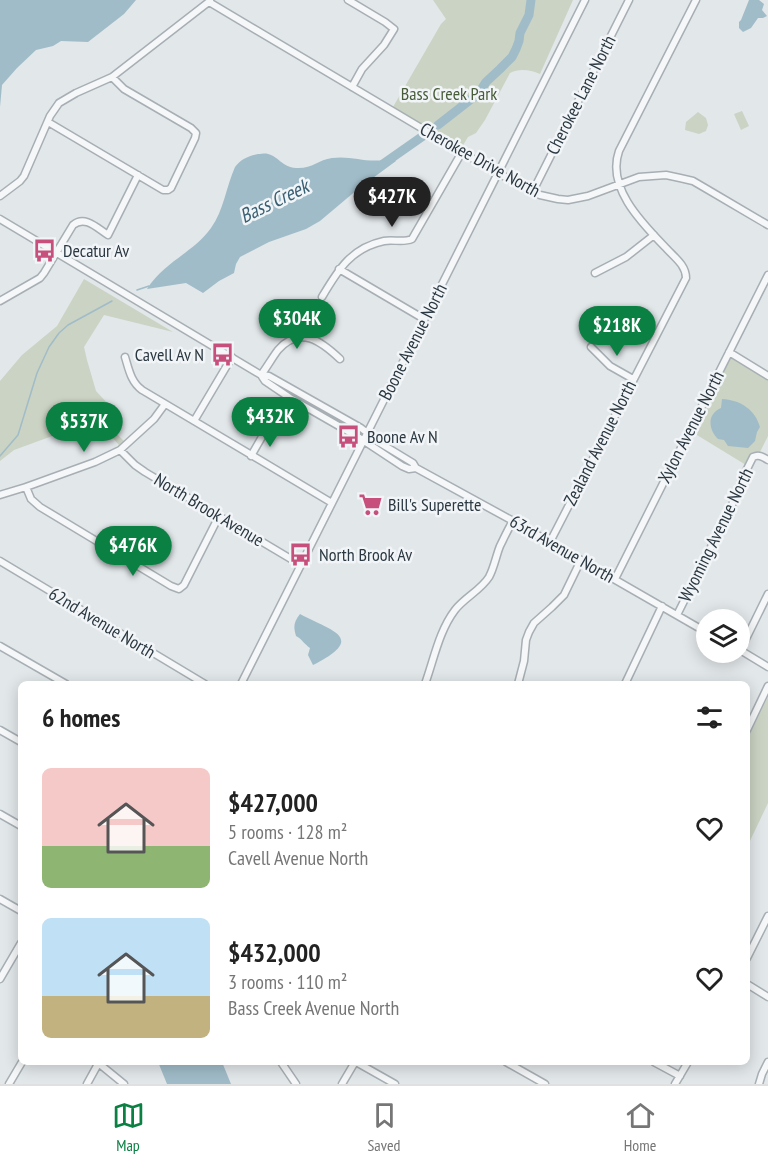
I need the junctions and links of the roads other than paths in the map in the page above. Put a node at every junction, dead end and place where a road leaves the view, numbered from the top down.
1 (348, 0) edge
2 (585, 0) edge
3 (629, 0) edge
4 (210, 1) edge
5 (693, 1) edge
6 (112, 77) junction
7 (352, 87) junction
8 (48, 122) junction
9 (462, 152) junction
10 (498, 173) junction
11 (138, 175) junction
12 (620, 184) junction
13 (533, 191) junction
14 (0, 196) edge
15 (0, 219) edge
16 (768, 225) edge
17 (654, 236) junction
18 (56, 253) junction
19 (339, 268) junction
20 (595, 273) dead end
21 (768, 275) edge
22 (765, 289) edge
23 (322, 297) dead end
24 (0, 301) edge
25 (424, 320) junction
26 (591, 347) dead end
27 (729, 352) junction
28 (125, 357) dead end
29 (232, 357) junction
30 (340, 359) dead end
31 (261, 375) junction
32 (768, 376) edge
33 (633, 379) junction
34 (165, 404) junction
35 (194, 421) junction
36 (267, 428) dead end
37 (367, 433) junction
38 (364, 441) junction
39 (120, 450) junction
40 (251, 456) junction
41 (768, 460) edge
42 (416, 468) junction
43 (26, 487) junction
44 (0, 495) edge
45 (332, 503) junction
46 (219, 516) junction
47 (513, 521) junction
48 (550, 542) junction
49 (581, 560) junction
50 (0, 561) edge
51 (301, 565) junction
52 (615, 579) junction
53 (768, 594) edge
54 (662, 606) junction
55 (677, 615) junction
56 (696, 626) edge
57 (750, 631) edge
58 (0, 646) edge
59 (750, 657) edge
60 (768, 667) edge
61 (61, 681) edge
62 (200, 681) edge
63 (243, 681) edge
64 (426, 681) edge
65 (519, 681) edge
66 (625, 681) edge
67 (768, 686) edge
68 (750, 724) edge
69 (0, 730) edge
70 (18, 740) edge
71 (0, 814) edge
72 (18, 824) edge
73 (0, 899) edge
74 (18, 909) edge
75 (768, 916) edge
76 (18, 948) edge
77 (750, 952) edge
78 (0, 979) edge
79 (750, 986) edge
80 (768, 997) edge
81 (768, 1062) edge
82 (20, 1065) edge
83 (97, 1065) edge
84 (100, 1065) edge
85 (283, 1065) edge
86 (354, 1065) edge
87 (361, 1065) edge
88 (511, 1065) edge
89 (660, 1065) edge
90 (686, 1065) edge
91 (680, 1076) junction
92 (9, 1084) edge
93 (87, 1084) edge
94 (124, 1084) edge
95 (296, 1084) edge
96 (342, 1084) edge
97 (395, 1084) edge
98 (545, 1084) edge
99 (675, 1084) edge
100 (759, 1084) edge

1 - 7 street
2 - 10 street, Boone Avenue North
3 - 13 street, Cherokee Lane North
4 - 6 street
4 - 7 street, Cherokee Drive North
5 - 12 street, Zealand Avenue North
6 - 8 street
6 - 11 street
7 - 9 street, Cherokee Drive North
8 - 11 street
8 - 14 street
9 - 10 street, Cherokee Drive North
9 - 19 street
10 - 13 street, Cherokee Drive North
10 - 25 street, Boone Avenue North
11 - 18 street
12 - 13 street, Cherokee Drive North
12 - 16 street, Cherokee Drive North
12 - 17 street, Zealand Avenue North
15 - 18 street, 63rd Avenue North
17 - 20 street
17 - 33 street, Zealand Avenue North
18 - 24 street
18 - 29 street, 63rd Avenue North
19 - 23 street
19 - 25 street
21 - 22 street, Xylon Avenue North
22 - 27 street, Xylon Avenue North
25 - 37 street, Boone Avenue North
26 - 33 street
27 - 32 street
27 - 52 street, Xylon Avenue North
28 - 34 street
29 - 31 street, 63rd Avenue North
29 - 35 street
30 - 31 street
31 - 37 street, 63rd Avenue North
31 - 38 street, 63rd Avenue North
33 - 48 street, Zealand Avenue North
34 - 35 street
34 - 39 street
35 - 40 street
36 - 40 street
37 - 38 street, Boone Avenue North
37 - 42 street, 63rd Avenue North
38 - 42 street, 63rd Avenue North
38 - 45 street, Boone Avenue North
39 - 43 street
39 - 46 street, North Brook Avenue
40 - 45 street
41 - 55 street, Wyoming Avenue North
42 - 47 street, 63rd Avenue North
43 - 44 street
43 - 46 street
45 - 51 street, Boone Avenue North
46 - 51 street, North Brook Avenue
47 - 48 street, 63rd Avenue North
47 - 64 street
48 - 49 street, 63rd Avenue North
49 - 52 street, 63rd Avenue North
49 - 65 street
50 - 62 street, 62nd Avenue North
51 - 63 street, Boone Avenue North
52 - 54 street, 63rd Avenue North
53 - 57 street
54 - 55 street, 63rd Avenue North
54 - 66 street
55 - 56 street, 63rd Avenue North
58 - 61 street
59 - 60 street
67 - 68 street
69 - 70 street
71 - 72 street
73 - 74 street
75 - 77 street
76 - 78 street
79 - 80 street
81 - 100 street
82 - 92 street
83 - 93 street
84 - 94 street
85 - 95 street
86 - 96 street
87 - 97 street
88 - 98 street
89 - 91 street
90 - 91 street
91 - 99 street

